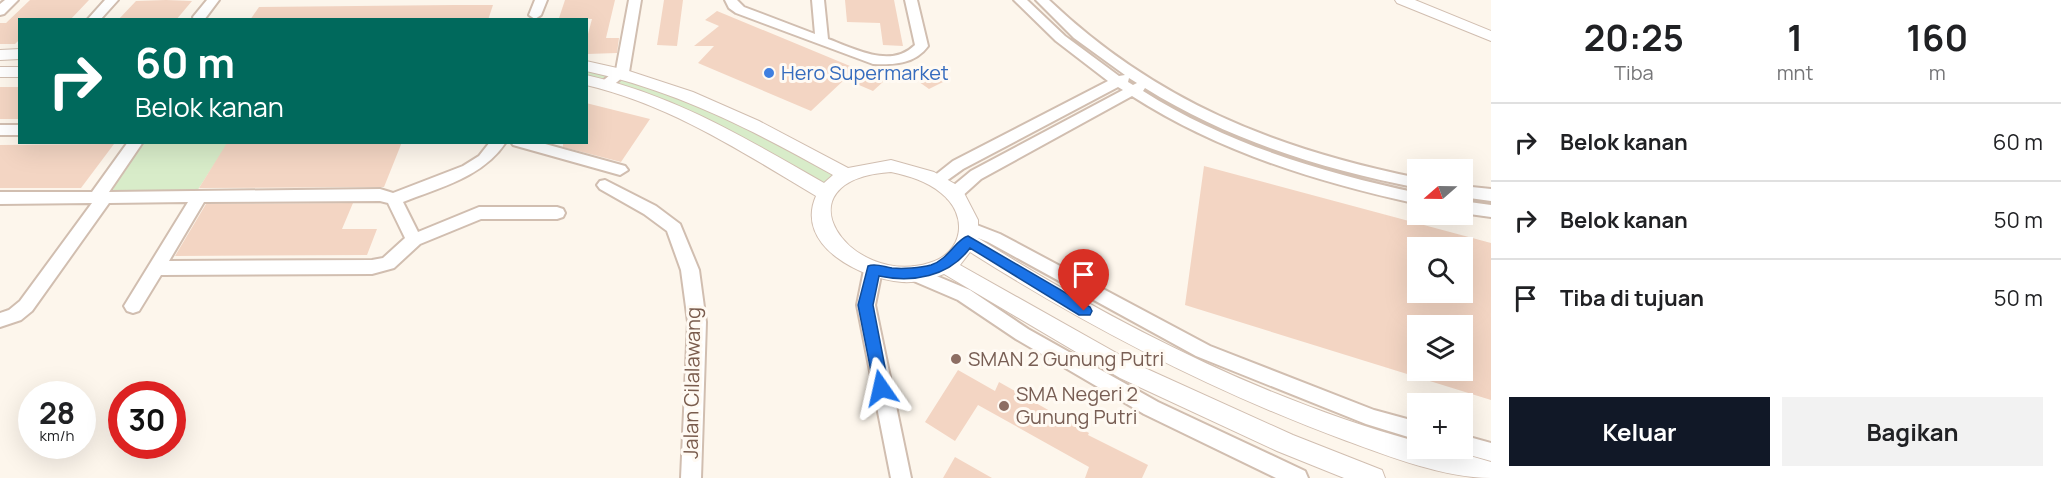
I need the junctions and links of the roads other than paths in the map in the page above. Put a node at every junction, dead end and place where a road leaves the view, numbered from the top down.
1 (12, 0) edge
2 (112, 0) edge
3 (213, 0) edge
4 (540, 0) edge
5 (635, 0) edge
6 (731, 0) edge
7 (818, 0) edge
8 (911, 0) edge
9 (1020, 0) edge
10 (1041, 0) edge
11 (1402, 0) edge
12 (1432, 0) edge
13 (0, 11) edge
14 (536, 15) dead end
15 (95, 18) edge
16 (199, 18) dead end
17 (1491, 24) edge
18 (1491, 36) edge
19 (822, 41) junction
20 (18, 54) edge
21 (0, 55) edge
22 (588, 66) edge
23 (0, 72) edge
24 (18, 72) edge
25 (622, 72) junction
26 (1131, 75) junction
27 (588, 80) edge
28 (1117, 83) junction
29 (606, 84) junction
30 (1145, 84) junction
31 (1131, 92) junction
32 (0, 130) edge
33 (18, 130) edge
34 (135, 144) edge
35 (497, 144) edge
36 (525, 144) edge
37 (620, 170) dead end
38 (847, 175) junction
39 (937, 180) junction
40 (1407, 181) edge
41 (606, 185) dead end
42 (826, 193) junction
43 (1473, 193) edge
44 (954, 194) junction
45 (1491, 195) edge
46 (199, 196) junction
47 (1407, 196) edge
48 (100, 197) junction
49 (394, 200) junction
50 (3, 202) edge
51 (1473, 209) edge
52 (1491, 211) edge
53 (557, 213) dead end
54 (969, 235) junction
55 (414, 240) junction
56 (944, 265) junction
57 (156, 268) junction
58 (873, 270) junction
59 (915, 274) junction
60 (133, 306) dead end
61 (0, 320) edge
62 (1407, 428) edge
63 (1473, 447) edge
64 (1491, 452) edge
65 (1491, 473) edge
66 (691, 478) edge
67 (901, 478) edge
68 (1298, 478) edge
69 (1373, 478) edge

1 - 13 street
2 - 15 street
3 - 16 street
4 - 14 street
5 - 25 street
6 - 19 street
7 - 19 street
8 - 19 street
9 - 28 street
10 - 26 street
11 - 18 street
12 - 17 street
20 - 21 street
22 - 25 street
23 - 24 street
25 - 29 street
25 - 38 street
26 - 28 street
26 - 30 street
27 - 29 street
28 - 31 street
28 - 39 street
29 - 42 street
30 - 31 street
30 - 40 street
31 - 44 street
31 - 47 street
32 - 33 street
34 - 48 street
35 - 49 street
36 - 37 street
38 - 39 street
38 - 42 street
39 - 44 street
41 - 66 street, Jalan Cilalawang
42 - 58 street
43 - 45 street
44 - 54 street
46 - 48 street
46 - 49 street
46 - 57 street
48 - 50 street
48 - 61 street
49 - 55 street
51 - 52 street
53 - 55 street
54 - 56 street
54 - 62 street
54 - 65 street
55 - 57 street
56 - 59 street
56 - 69 street
57 - 60 street
58 - 59 street
58 - 67 street
59 - 68 street
63 - 64 street

